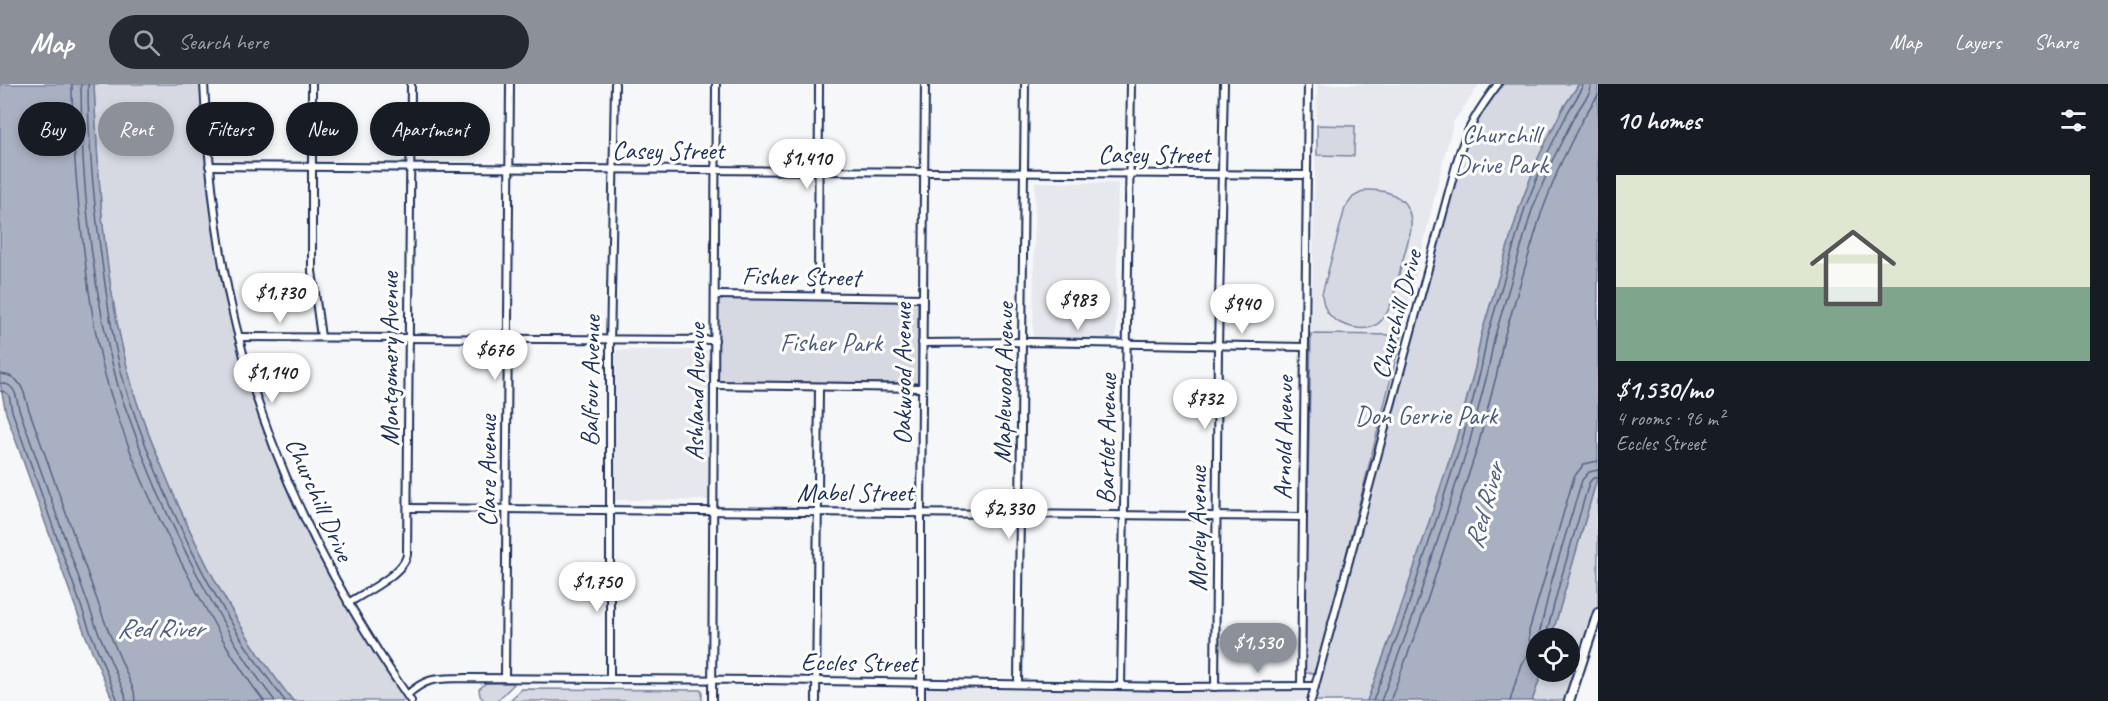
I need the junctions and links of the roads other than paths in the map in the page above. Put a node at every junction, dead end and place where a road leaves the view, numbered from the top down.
1 (204, 84) edge
2 (312, 84) edge
3 (411, 84) edge
4 (510, 84) edge
5 (615, 84) edge
6 (716, 84) edge
7 (819, 84) edge
8 (925, 84) edge
9 (1025, 84) edge
10 (1131, 84) edge
11 (1224, 84) edge
12 (1308, 84) edge
13 (1498, 84) edge
14 (209, 166) junction
15 (312, 167) junction
16 (410, 168) junction
17 (508, 168) junction
18 (614, 169) junction
19 (716, 170) junction
20 (1025, 171) junction
21 (818, 172) junction
22 (924, 172) junction
23 (1129, 173) junction
24 (1223, 174) junction
25 (1307, 175) junction
26 (715, 295) junction
27 (818, 296) junction
28 (922, 298) junction
29 (240, 337) junction
30 (321, 337) junction
31 (409, 338) junction
32 (507, 339) junction
33 (610, 339) junction
34 (715, 340) junction
35 (1023, 342) junction
36 (922, 343) junction
37 (1127, 345) junction
38 (1218, 346) junction
39 (1304, 347) junction
40 (714, 386) junction
41 (819, 387) junction
42 (922, 388) junction
43 (408, 508) junction
44 (507, 508) junction
45 (608, 510) junction
46 (713, 510) junction
47 (817, 511) junction
48 (921, 512) junction
49 (1021, 512) junction
50 (1124, 515) junction
51 (1216, 516) junction
52 (1302, 517) junction
53 (348, 603) junction
54 (1597, 616) edge
55 (505, 678) junction
56 (610, 679) junction
57 (712, 680) junction
58 (816, 681) junction
59 (1018, 683) junction
60 (921, 684) junction
61 (1301, 685) junction
62 (1121, 686) junction
63 (1315, 686) junction
64 (1215, 687) junction
65 (409, 698) edge
66 (712, 701) edge
67 (816, 701) edge
68 (921, 701) edge
69 (1311, 701) edge
70 (1569, 701) edge

1 - 14 street, Churchill Drive
2 - 15 street
3 - 16 street, Montgomery Avenue
4 - 17 street, Clare Avenue
5 - 18 street, Balfour Avenue
6 - 19 street, Ashland Avenue
7 - 21 street
8 - 22 street, Oakwood Avenue
9 - 20 street, Maplewood Avenue
10 - 23 street, Bartlet Avenue
11 - 24 street, Morley Avenue
12 - 25 street, Arnold Avenue
13 - 63 street, Churchill Drive
14 - 15 street, Casey Street
14 - 29 street, Churchill Drive
15 - 16 street, Casey Street
15 - 30 street
16 - 17 street, Casey Street
16 - 31 street, Montgomery Avenue
17 - 18 street, Casey Street
17 - 32 street, Clare Avenue
18 - 19 street, Casey Street
18 - 33 street, Balfour Avenue
19 - 21 street, Casey Street
19 - 26 street, Ashland Avenue
20 - 22 street, Casey Street
20 - 23 street, Casey Street
20 - 35 street, Maplewood Avenue
21 - 22 street, Casey Street
21 - 27 street
22 - 28 street, Oakwood Avenue
23 - 24 street, Casey Street
23 - 37 street, Bartlet Avenue
24 - 25 street, Casey Street
24 - 38 street, Morley Avenue
25 - 39 street, Arnold Avenue
26 - 27 street, Fisher Street
26 - 34 street, Ashland Avenue
27 - 28 street, Fisher Street
28 - 36 street, Oakwood Avenue
29 - 30 street
29 - 53 street, Churchill Drive
30 - 31 street
31 - 32 street
31 - 43 street, Montgomery Avenue
32 - 33 street
32 - 44 street, Clare Avenue
33 - 34 street
33 - 45 street, Balfour Avenue
34 - 40 street, Ashland Avenue
35 - 36 street
35 - 37 street
35 - 49 street, Maplewood Avenue
36 - 42 street, Oakwood Avenue
37 - 38 street
37 - 50 street, Bartlet Avenue
38 - 39 street
38 - 51 street, Morley Avenue
39 - 52 street, Arnold Avenue
40 - 41 street
40 - 46 street, Ashland Avenue
41 - 42 street
41 - 47 street
42 - 48 street, Oakwood Avenue
43 - 44 street, Mabel Street
43 - 53 street, Montgomery Avenue
44 - 45 street, Mabel Street
44 - 55 street, Clare Avenue
45 - 46 street, Mabel Street
45 - 56 street, Balfour Avenue
46 - 47 street, Mabel Street
46 - 57 street, Ashland Avenue
47 - 48 street, Mabel Street
47 - 58 street
48 - 49 street, Mabel Street
48 - 60 street, Oakwood Avenue
49 - 50 street, Mabel Street
49 - 59 street, Maplewood Avenue
50 - 51 street, Mabel Street
50 - 62 street, Bartlet Avenue
51 - 52 street, Mabel Street
51 - 64 street, Morley Avenue
52 - 61 street, Arnold Avenue
53 - 65 street, Churchill Drive
54 - 70 street
55 - 56 street, Eccles Street
55 - 65 street, Eccles Street
56 - 57 street, Eccles Street
57 - 58 street, Eccles Street
57 - 66 street, Ashland Avenue
58 - 60 street, Eccles Street
58 - 67 street
59 - 60 street, Eccles Street
59 - 62 street, Eccles Street
60 - 68 street, Oakwood Avenue
61 - 63 street, Eccles Street
61 - 64 street, Eccles Street
62 - 64 street, Eccles Street
63 - 69 street, Churchill Drive

